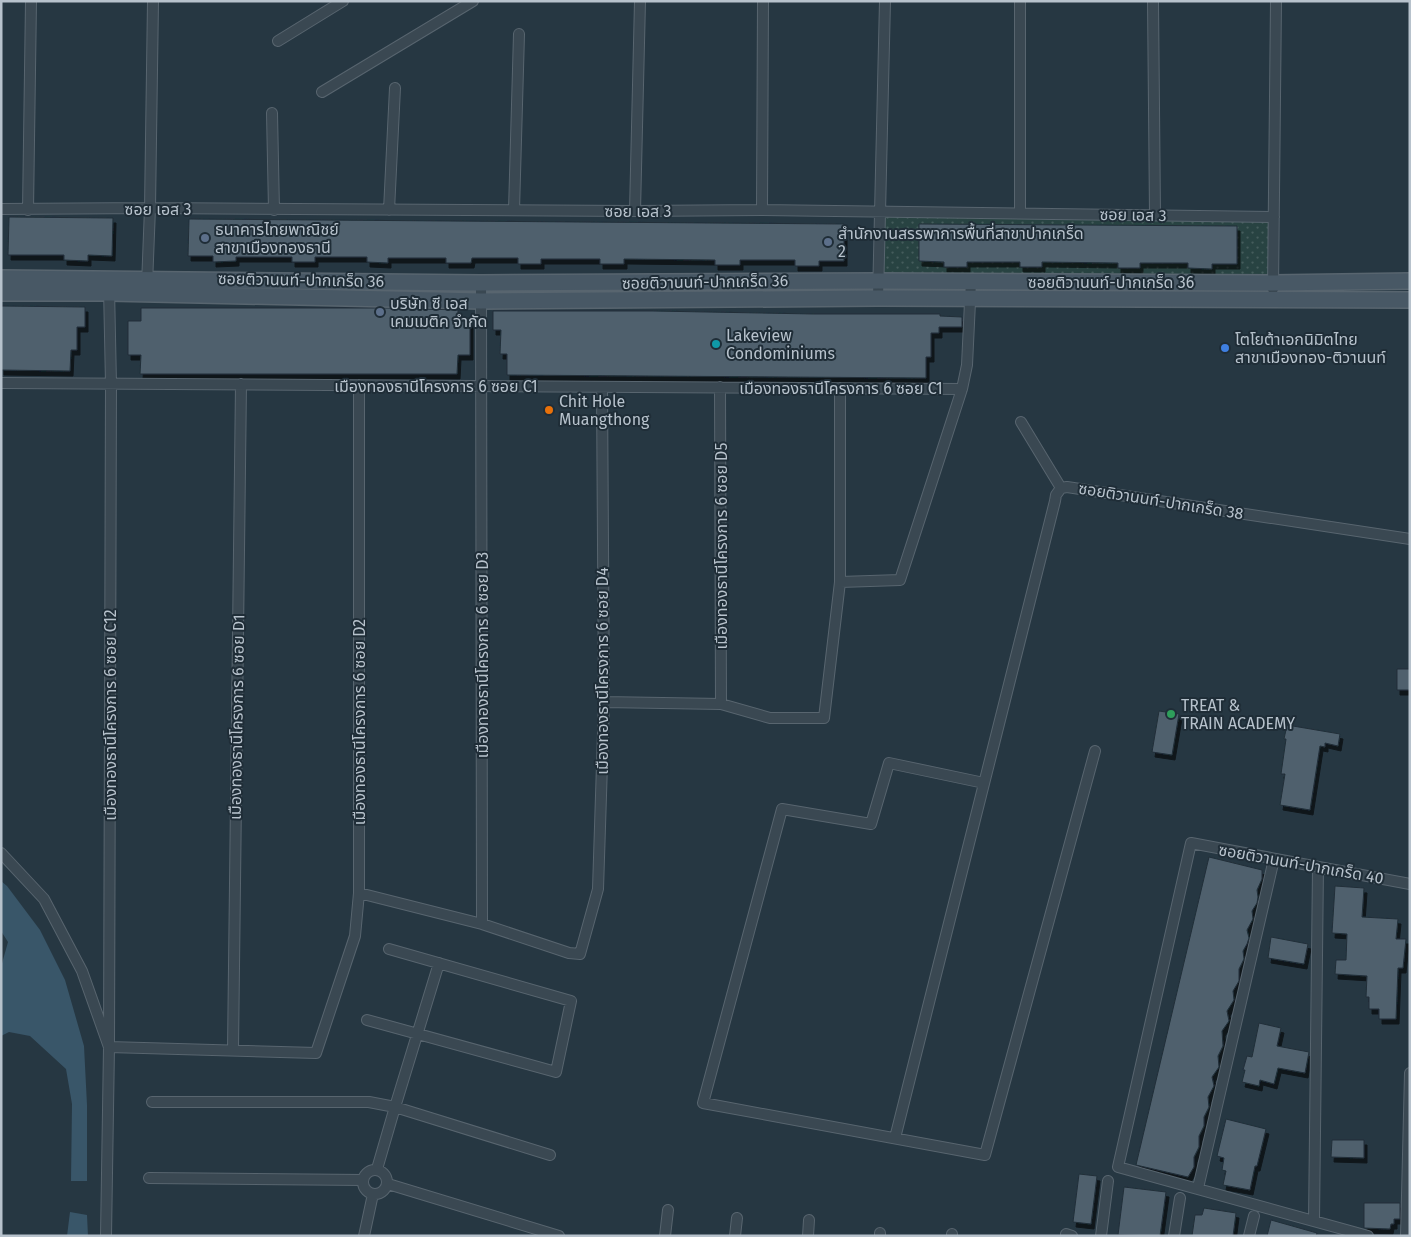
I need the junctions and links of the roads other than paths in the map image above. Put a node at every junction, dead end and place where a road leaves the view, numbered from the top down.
1 (31, 1) edge
2 (153, 1) edge
3 (343, 1) edge
4 (473, 1) edge
5 (640, 1) edge
6 (763, 1) edge
7 (885, 1) edge
8 (1020, 1) edge
9 (1152, 1) edge
10 (1276, 1) edge
11 (461, 4) edge
12 (518, 34) dead end
13 (278, 41) dead end
14 (395, 88) dead end
15 (322, 92) dead end
16 (272, 113) dead end
17 (150, 208) junction
18 (1, 209) edge
19 (28, 210) junction
20 (274, 210) junction
21 (389, 210) junction
22 (514, 210) junction
23 (762, 210) junction
24 (635, 211) junction
25 (881, 212) junction
26 (1020, 213) junction
27 (1156, 215) junction
28 (1274, 217) junction
29 (1, 278) edge
30 (879, 281) junction
31 (1410, 281) edge
32 (971, 282) junction
33 (1376, 282) junction
34 (482, 283) junction
35 (1273, 283) junction
36 (109, 286) junction
37 (147, 286) junction
38 (1, 293) edge
39 (878, 298) junction
40 (970, 299) junction
41 (1272, 300) junction
42 (1410, 300) edge
43 (481, 301) junction
44 (1375, 301) junction
45 (1, 383) edge
46 (111, 384) junction
47 (241, 384) junction
48 (359, 385) junction
49 (481, 386) junction
50 (602, 387) junction
51 (720, 388) junction
52 (840, 388) junction
53 (962, 389) junction
54 (1022, 422) dead end
55 (1061, 488) junction
56 (1410, 539) edge
57 (840, 582) junction
58 (604, 702) junction
59 (721, 704) junction
60 (1095, 751) dead end
61 (984, 783) junction
62 (1, 853) edge
63 (1274, 859) junction
64 (1318, 867) junction
65 (1410, 884) edge
66 (359, 894) junction
67 (482, 924) junction
68 (389, 949) dead end
69 (440, 963) junction
70 (367, 1020) dead end
71 (418, 1034) junction
72 (109, 1047) junction
73 (233, 1050) junction
74 (1410, 1073) edge
75 (152, 1102) dead end
76 (395, 1107) junction
77 (895, 1138) junction
78 (550, 1155) dead end
79 (377, 1170) junction
80 (149, 1178) dead end
81 (363, 1180) junction
82 (1108, 1181) dead end
83 (388, 1184) junction
84 (1198, 1188) junction
85 (373, 1194) junction
86 (1180, 1198) dead end
87 (668, 1210) dead end
88 (1254, 1216) dead end
89 (737, 1218) dead end
90 (809, 1220) dead end
91 (1314, 1221) junction
92 (106, 1236) edge
93 (364, 1236) edge
94 (559, 1236) edge
95 (665, 1236) edge
96 (734, 1236) edge
97 (808, 1236) edge
98 (1102, 1236) edge
99 (1174, 1236) edge
100 (1249, 1236) edge
101 (1368, 1236) edge
102 (1406, 1236) edge

1 - 19 street
2 - 17 street
3 - 13 street
4 - 11 street
5 - 24 street
6 - 23 street
7 - 25 street
8 - 26 street
9 - 27 street
10 - 28 street
11 - 15 street
12 - 22 street
14 - 21 street
16 - 20 street
17 - 19 street, ซอย เอส 3
17 - 20 street, ซอย เอส 3
17 - 37 street
18 - 19 street, ซอย เอส 3
20 - 21 street, ซอย เอส 3
21 - 22 street, ซอย เอส 3
22 - 24 street, ซอย เอส 3
23 - 24 street, ซอย เอส 3
23 - 25 street, ซอย เอส 3
25 - 26 street, ซอย เอส 3
25 - 30 street
26 - 27 street, ซอย เอส 3
27 - 28 street, ซอย เอส 3
28 - 35 street
29 - 36 street, ซอยติวานนท์-ปากเกร็ด 36
30 - 32 street, ซอยติวานนท์-ปากเกร็ด 36
30 - 34 street, ซอยติวานนท์-ปากเกร็ด 36
30 - 39 street
31 - 33 street, ซอยติวานนท์-ปากเกร็ด 36
32 - 35 street, ซอยติวานนท์-ปากเกร็ด 36
32 - 40 street
33 - 35 street, ซอยติวานนท์-ปากเกร็ด 36
33 - 44 street
34 - 37 street, ซอยติวานนท์-ปากเกร็ด 36
34 - 43 street, เมืองทองธานีโครงการ 6 ซอย D3
35 - 41 street
36 - 37 street, ซอยติวานนท์-ปากเกร็ด 36
36 - 38 street, ซอยติวานนท์-ปากเกร็ด 36
36 - 46 street, เมืองทองธานีโครงการ 6 ซอย C12
37 - 43 street, ซอยติวานนท์-ปากเกร็ด 36
39 - 40 street, ซอยติวานนท์-ปากเกร็ด 36
39 - 43 street, ซอยติวานนท์-ปากเกร็ด 36
40 - 41 street, ซอยติวานนท์-ปากเกร็ด 36
40 - 53 street
41 - 44 street, ซอยติวานนท์-ปากเกร็ด 36
42 - 44 street, ซอยติวานนท์-ปากเกร็ด 36
43 - 49 street, เมืองทองธานีโครงการ 6 ซอย D3
45 - 46 street, เมืองทองธานีโครงการ 6 ซอย C1
46 - 47 street, เมืองทองธานีโครงการ 6 ซอย C1
46 - 72 street, เมืองทองธานีโครงการ 6 ซอย C12
47 - 48 street, เมืองทองธานีโครงการ 6 ซอย C1
47 - 73 street, เมืองทองธานีโครงการ 6 ซอย D1
48 - 49 street, เมืองทองธานีโครงการ 6 ซอย C1
48 - 66 street, เมืองทองธานีโครงการ 6 ซอย D2
49 - 50 street, เมืองทองธานีโครงการ 6 ซอย C1
49 - 67 street, เมืองทองธานีโครงการ 6 ซอย D3
50 - 51 street, เมืองทองธานีโครงการ 6 ซอย C1
50 - 58 street, เมืองทองธานีโครงการ 6 ซอย D4
51 - 52 street, เมืองทองธานีโครงการ 6 ซอย C1
51 - 59 street, เมืองทองธานีโครงการ 6 ซอย D5
52 - 53 street, เมืองทองธานีโครงการ 6 ซอย C1
52 - 57 street
53 - 57 street
54 - 55 street
55 - 56 street, ซอยติวานนท์-ปากเกร็ด 38
55 - 61 street, ซอยติวานนท์-ปากเกร็ด 38
57 - 59 street
58 - 59 street
58 - 67 street, เมืองทองธานีโครงการ 6 ซอย D4
60 - 77 street
61 - 77 street, ซอยติวานนท์-ปากเกร็ด 38
61 - 77 street
62 - 72 street
63 - 64 street, ซอยติวานนท์-ปากเกร็ด 40
63 - 84 street
63 - 84 street, ซอยติวานนท์-ปากเกร็ด 40
64 - 65 street, ซอยติวานนท์-ปากเกร็ด 40
64 - 91 street
66 - 67 street
66 - 73 street, เมืองทองธานีโครงการ 6 ซอย D2
68 - 69 street
69 - 71 street
69 - 71 street
70 - 71 street
71 - 76 street
72 - 73 street
72 - 92 street, เมืองทองธานีโครงการ 6 ซอย C12
74 - 102 street
75 - 76 street
76 - 78 street
76 - 79 street
79 - 81 street
79 - 83 street
80 - 81 street
81 - 85 street
82 - 98 street
83 - 85 street
83 - 94 street
84 - 91 street
85 - 93 street
86 - 99 street
87 - 95 street
88 - 100 street
89 - 96 street
90 - 97 street
91 - 101 street

